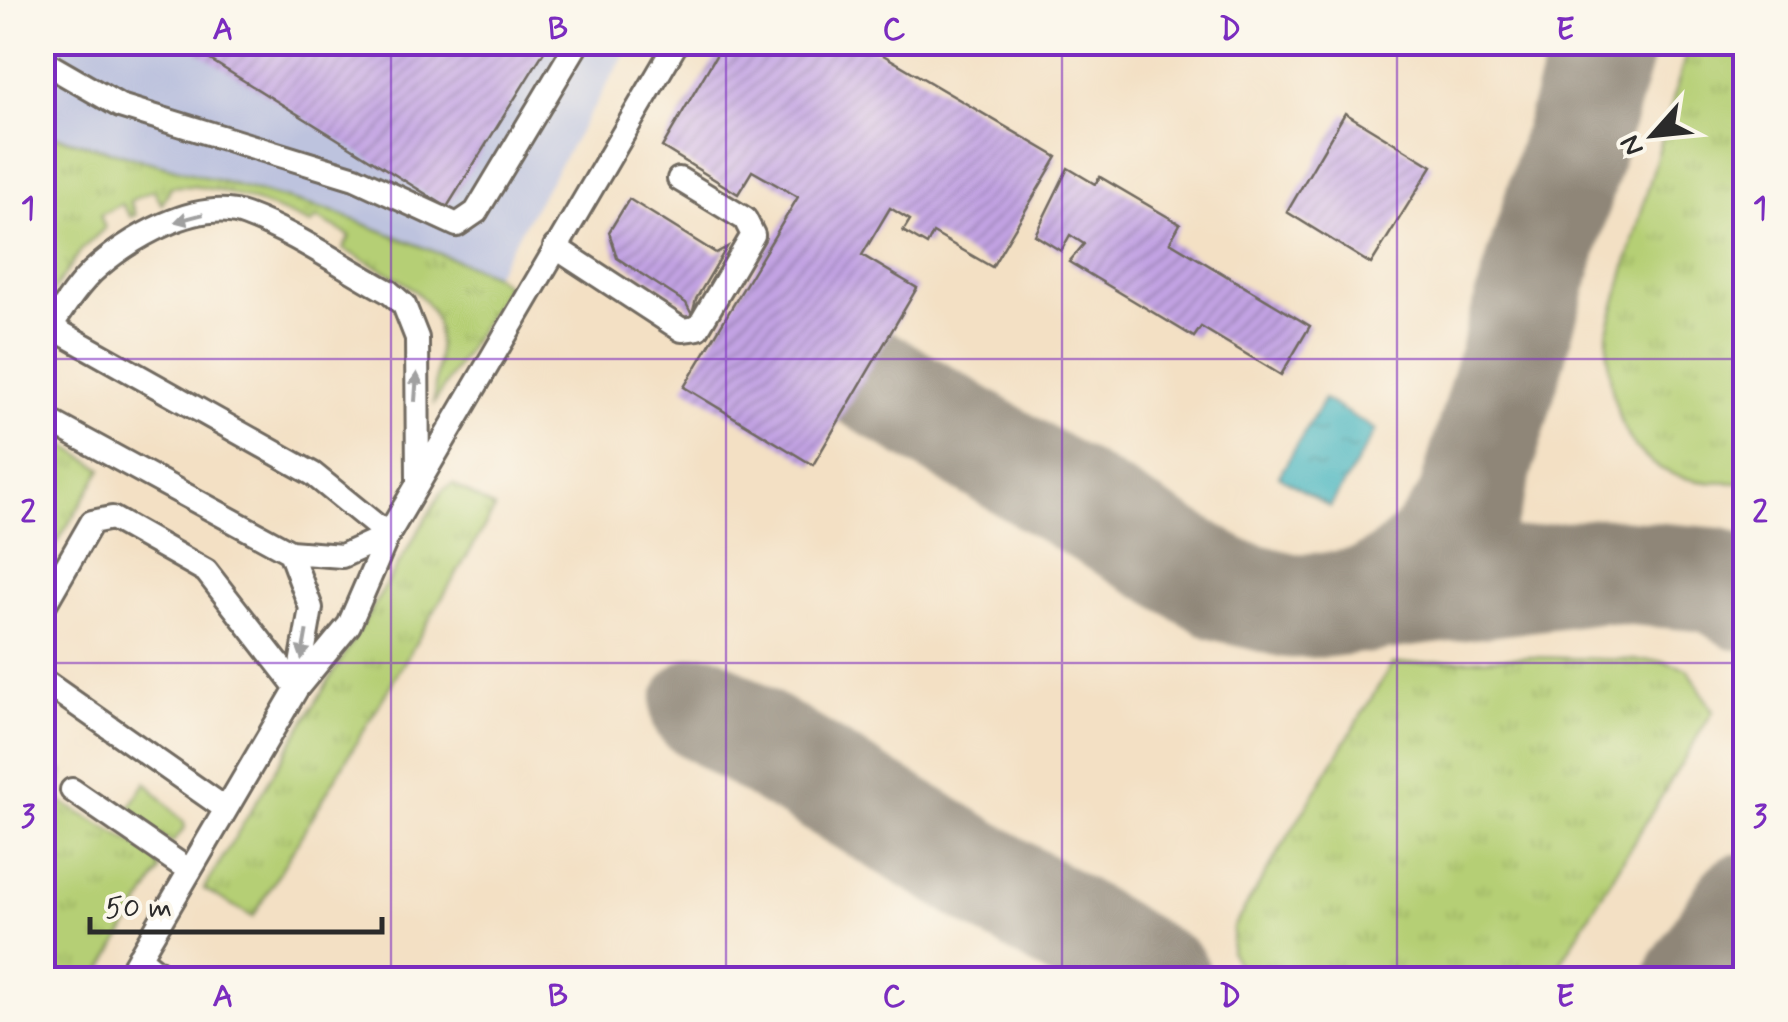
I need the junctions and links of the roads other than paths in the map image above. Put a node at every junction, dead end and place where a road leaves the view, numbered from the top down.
1 (578, 42) edge
2 (677, 42) edge
3 (42, 60) edge
4 (679, 179) dead end
5 (555, 248) junction
6 (47, 334) edge
7 (42, 418) edge
8 (418, 484) junction
9 (388, 535) junction
10 (290, 552) junction
11 (42, 609) edge
12 (42, 680) edge
13 (297, 688) junction
14 (72, 790) dead end
15 (226, 809) junction
16 (190, 871) junction
17 (139, 957) junction
18 (126, 980) edge
19 (168, 980) edge

1 - 3 lane
2 - 5 lane
4 - 5 lane
5 - 8 lane
8 -> 6 lane
6 - 9 lane
7 - 10 lane
8 - 9 lane
9 - 10 lane
9 - 13 lane
10 -> 13 lane
11 - 13 lane
12 - 15 lane
13 - 15 lane
14 - 16 lane
15 - 16 lane
16 - 17 lane
17 - 18 lane
17 - 19 lane

